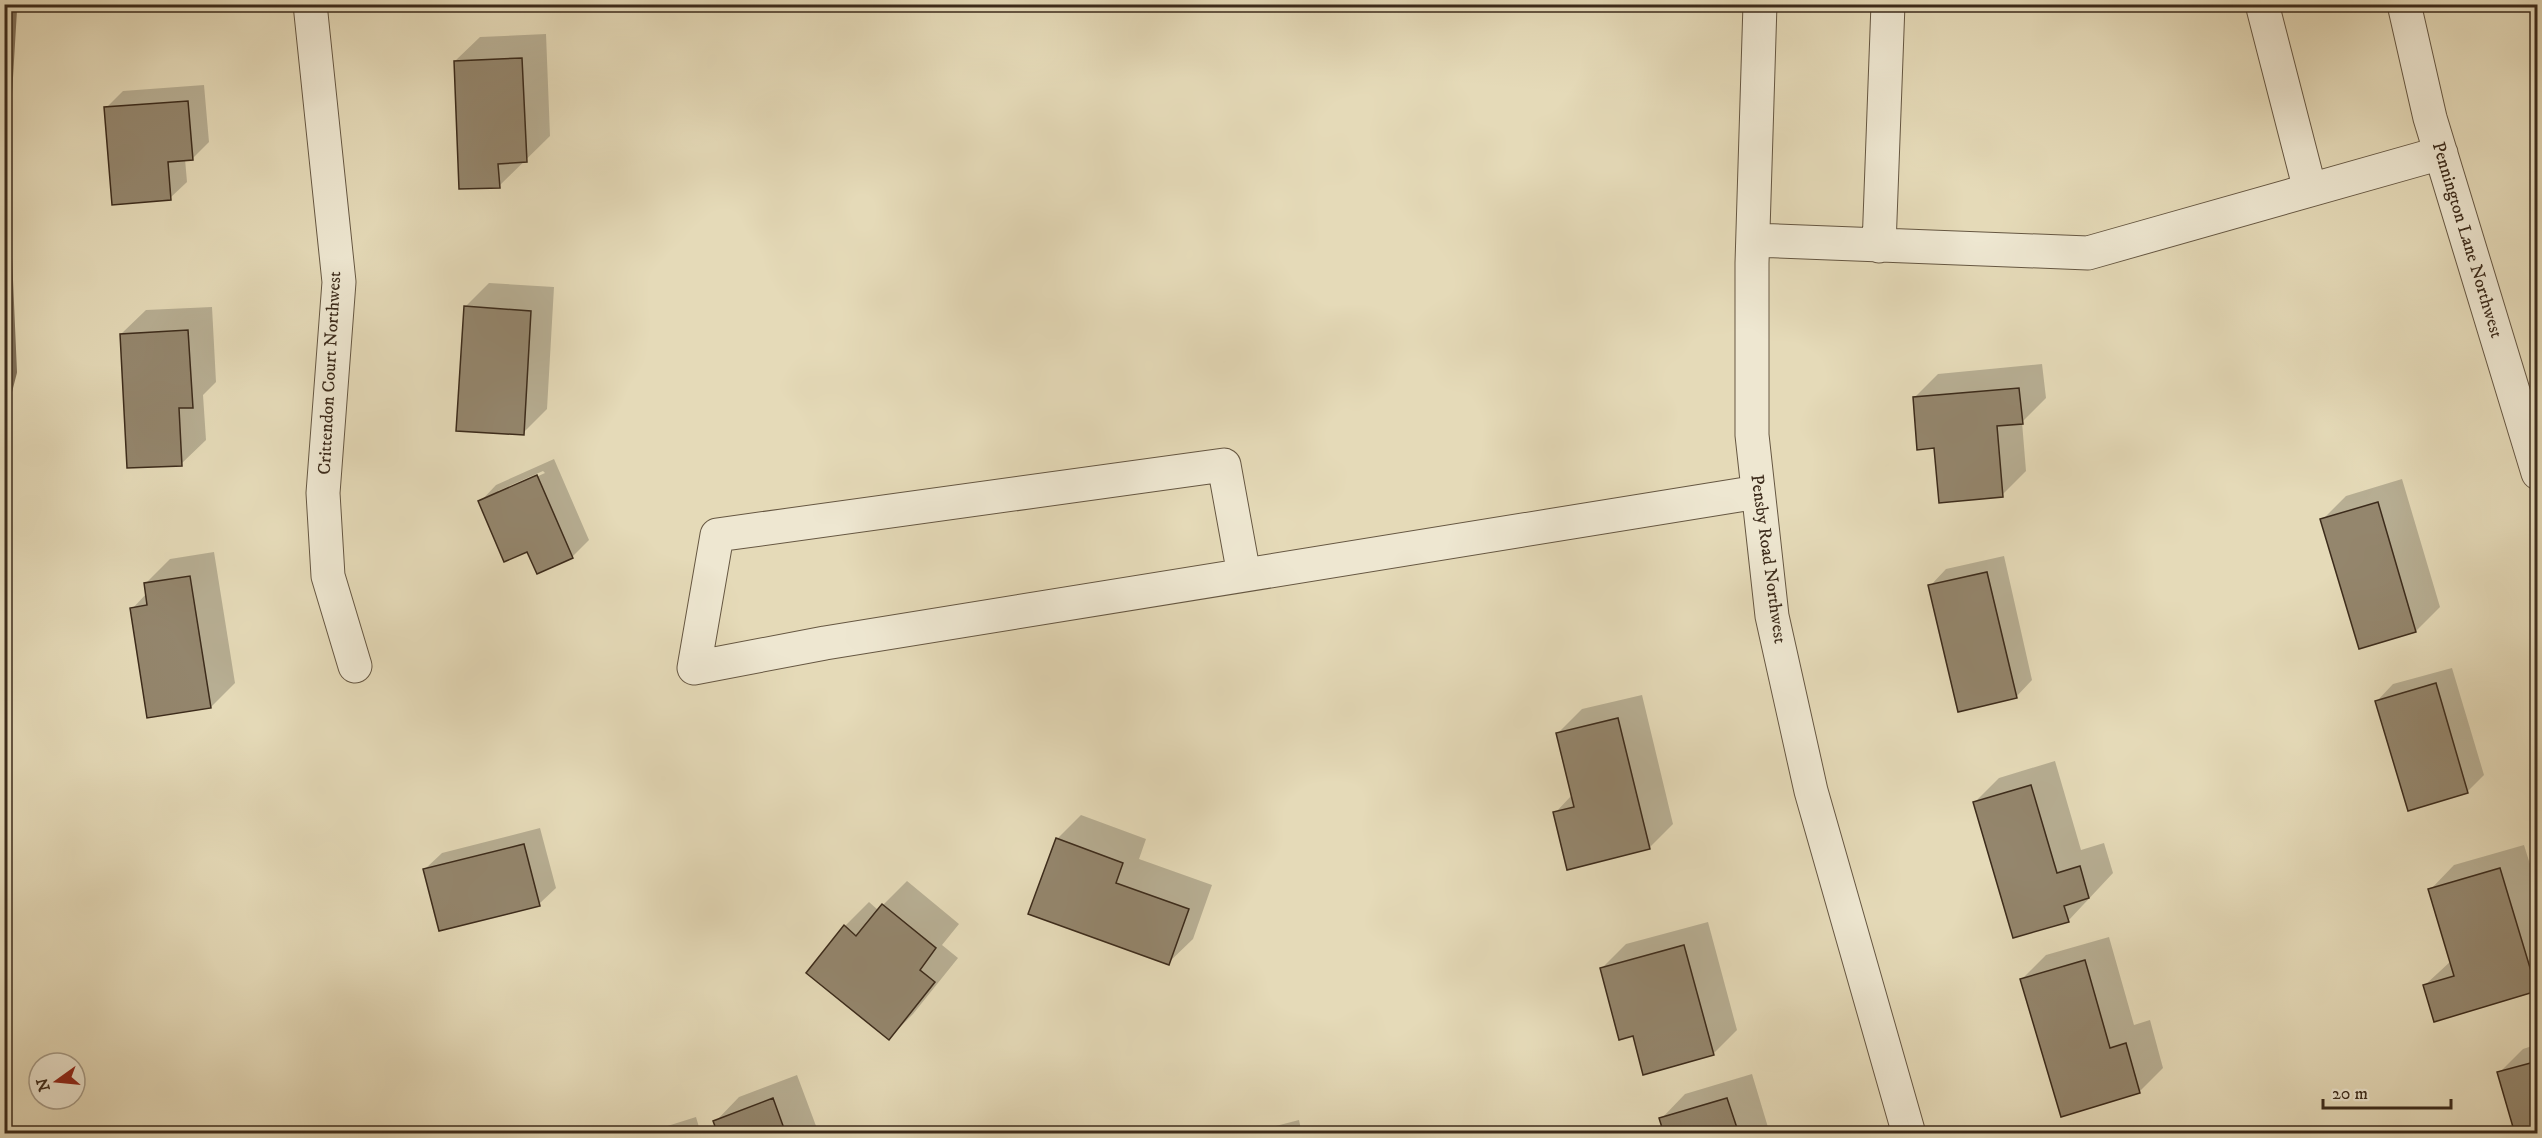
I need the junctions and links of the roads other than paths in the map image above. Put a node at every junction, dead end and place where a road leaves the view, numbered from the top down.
1 (310, 4) edge
2 (1760, 4) edge
3 (1888, 4) edge
4 (2262, 4) edge
5 (2404, 4) edge
6 (2441, 153) junction
7 (2310, 190) junction
8 (1753, 240) junction
9 (1879, 246) junction
10 (2538, 473) edge
11 (1758, 492) junction
12 (1244, 575) junction
13 (355, 666) dead end
14 (1909, 1134) edge

1 - 13 street, Crittendon Court Northwest
2 - 8 street, Pensby Road Northwest
3 - 9 street
4 - 7 street
5 - 6 street, Pennington Lane Northwest
6 - 7 street
6 - 10 street, Pennington Lane Northwest
7 - 9 street
8 - 9 street
8 - 11 street, Pensby Road Northwest
11 - 12 street
11 - 14 street, Pensby Road Northwest
12 - 12 street

